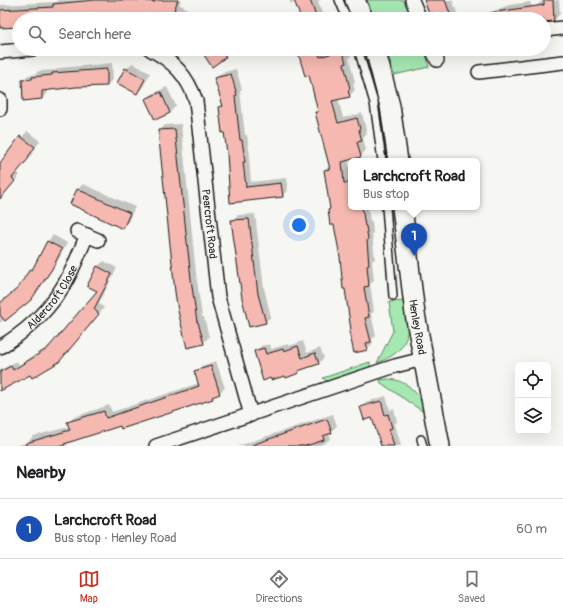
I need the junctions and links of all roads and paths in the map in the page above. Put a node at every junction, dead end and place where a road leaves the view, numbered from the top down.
1 (339, 0) edge
2 (355, 0) edge
3 (412, 0) edge
4 (344, 12) edge
5 (360, 12) edge
6 (417, 12) edge
7 (563, 28) edge
8 (551, 29) edge
9 (12, 51) edge
10 (0, 52) edge
11 (162, 56) edge
12 (360, 56) edge
13 (377, 56) edge
14 (563, 62) edge
15 (479, 72) dead end
16 (0, 100) edge
17 (0, 109) edge
18 (382, 158) edge
19 (398, 158) edge
20 (387, 210) edge
21 (402, 210) edge
22 (88, 235) dead end
23 (400, 269) junction
24 (393, 296) dead end
25 (0, 347) edge
26 (423, 359) junction
27 (252, 414) junction
28 (156, 446) edge
29 (440, 446) edge

1 - 4 lane
2 - 5 street
3 - 6 street
7 - 8 street
9 - 10 street
11 - 27 street, Pearcroft Road
12 - 18 lane
13 - 19 street
14 - 15 street
16 - 17 street
20 - 23 lane
21 - 23 street, Henley Road
22 - 25 street, Aldercroft Close
23 - 24 lane
23 - 26 street, Henley Road
26 - 27 street
26 - 29 street, Henley Road
27 - 28 street

